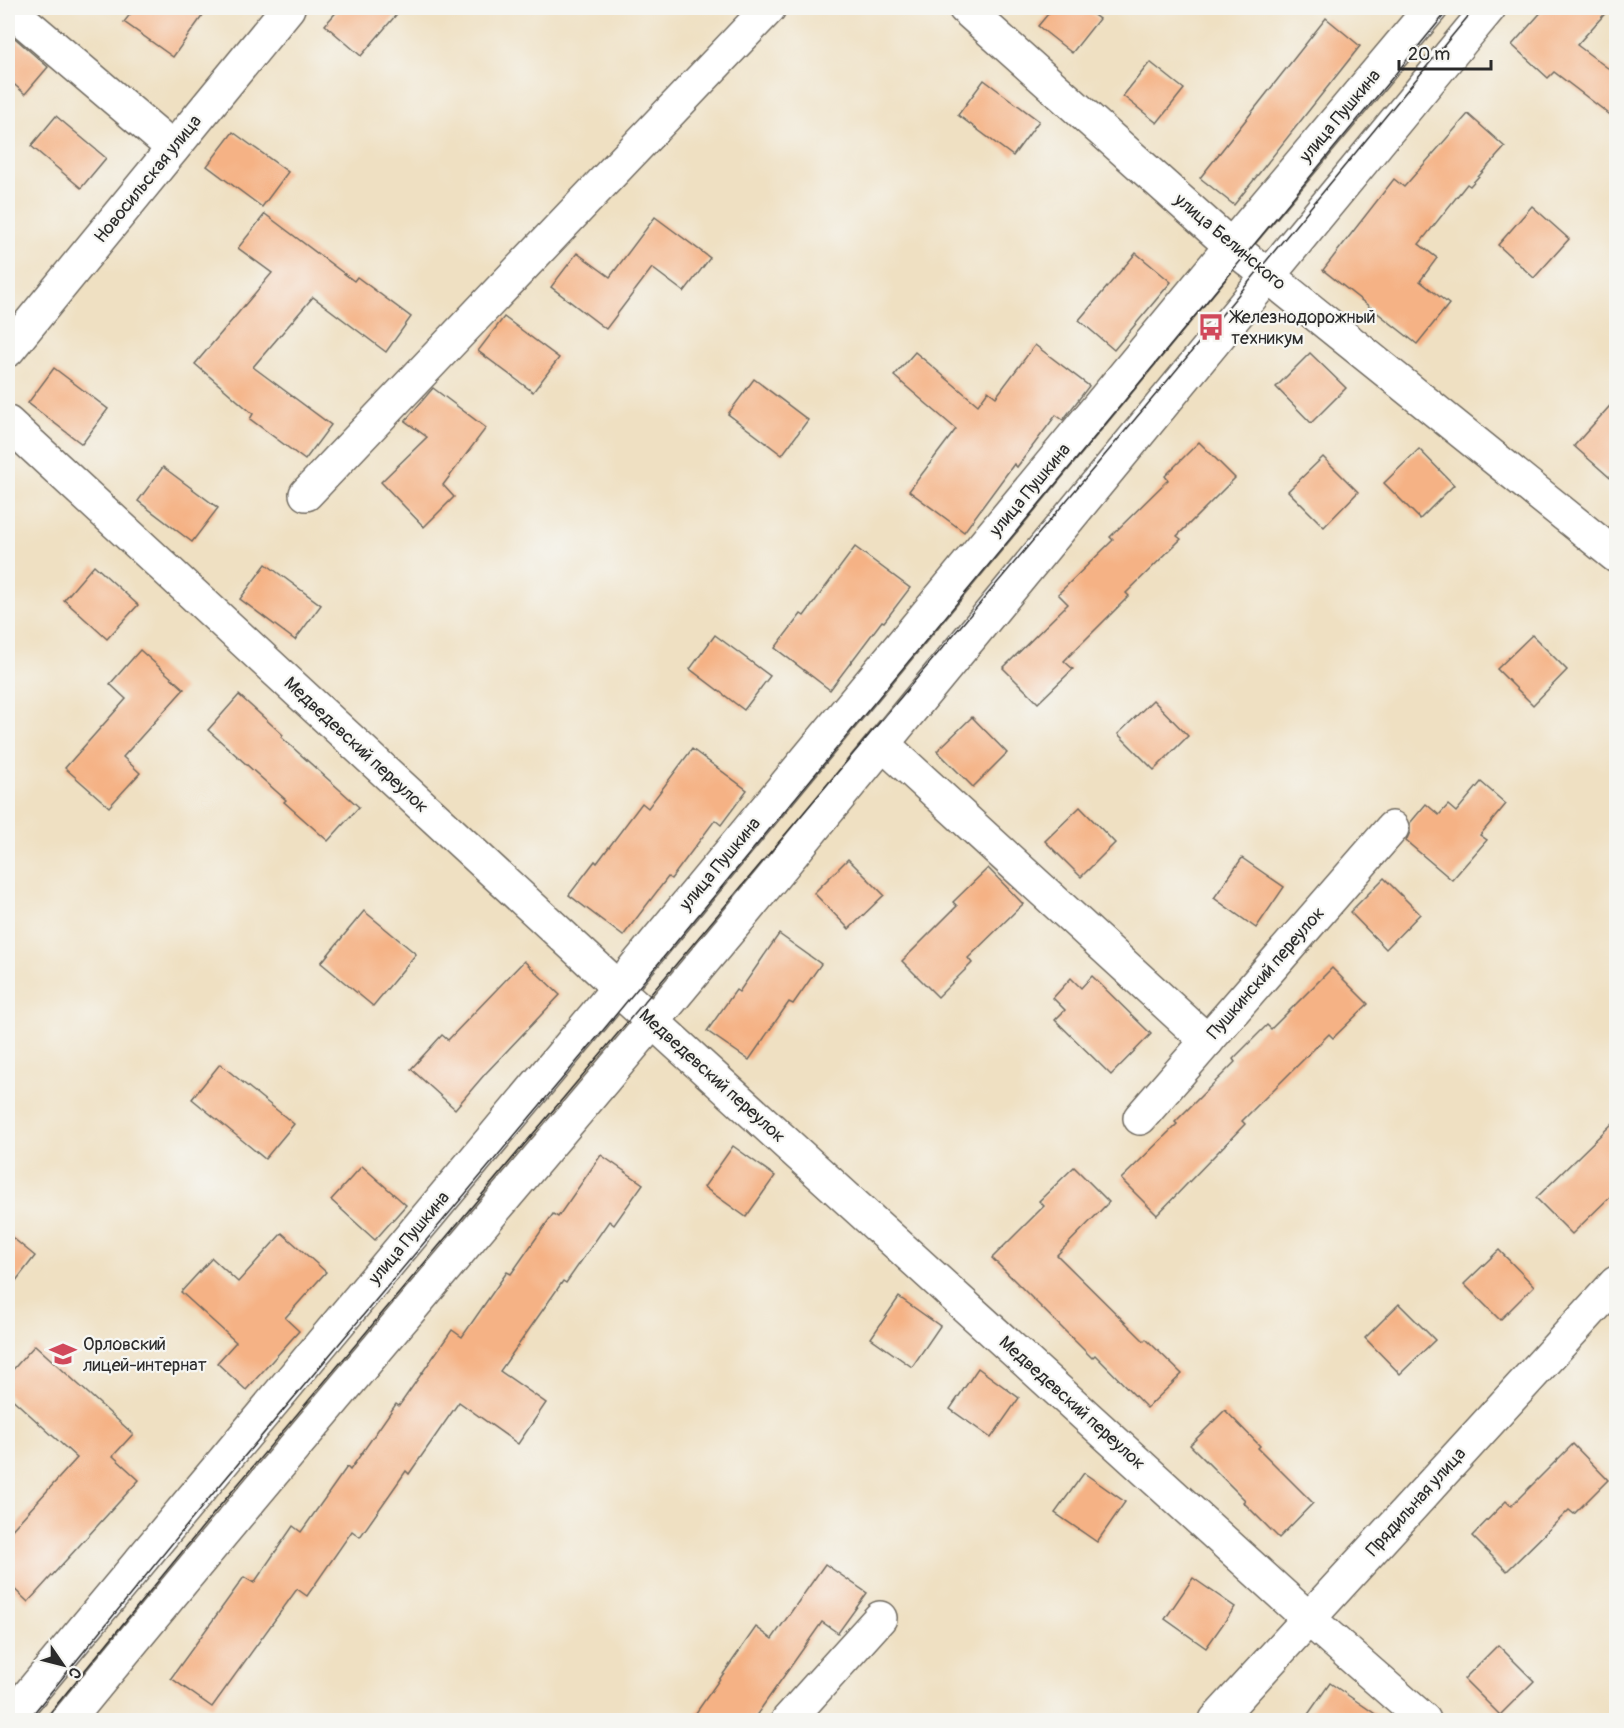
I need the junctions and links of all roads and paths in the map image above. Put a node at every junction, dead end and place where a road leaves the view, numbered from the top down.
1 (8, 8) edge
2 (288, 8) edge
3 (769, 8) edge
4 (965, 8) edge
5 (1431, 8) edge
6 (1489, 8) edge
7 (173, 148) junction
8 (1232, 246) junction
9 (1267, 274) junction
10 (8, 350) edge
11 (8, 423) edge
12 (306, 494) dead end
13 (1617, 556) edge
14 (884, 745) junction
15 (1392, 828) dead end
16 (617, 989) junction
17 (653, 1022) junction
18 (1207, 1041) junction
19 (1140, 1118) dead end
20 (1617, 1283) edge
21 (880, 1618) dead end
22 (1309, 1619) junction
23 (8, 1720) edge
24 (68, 1720) edge
25 (788, 1720) edge
26 (1216, 1720) edge
27 (1424, 1720) edge

1 - 7 street
2 - 7 street, Новосильская улица
3 - 12 street
4 - 8 street, улица Белинского
5 - 8 street, улица Пушкина
6 - 9 street
7 - 10 street, Новосильская улица
8 - 9 street, улица Белинского
8 - 16 street, улица Пушкина
9 - 13 street, улица Белинского
9 - 14 street
11 - 16 street, Медведевский переулок
14 - 17 street
14 - 18 street
15 - 18 street, Пушкинский переулок
16 - 17 street, Медведевский переулок
16 - 23 street, улица Пушкина
17 - 22 street, Медведевский переулок
17 - 24 street
18 - 19 street, Пушкинский переулок
20 - 22 street, Прядильная улица
21 - 25 street
22 - 26 street, Прядильная улица
22 - 27 street, Медведевский переулок

